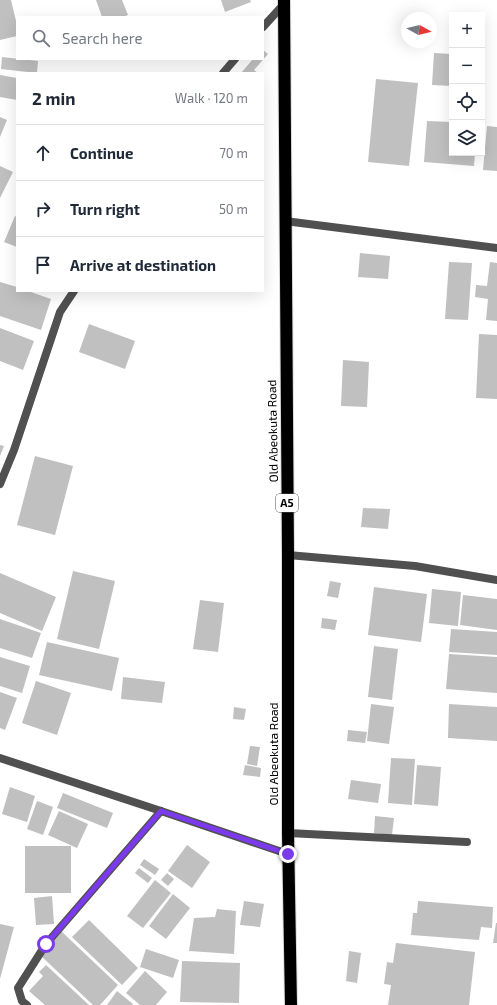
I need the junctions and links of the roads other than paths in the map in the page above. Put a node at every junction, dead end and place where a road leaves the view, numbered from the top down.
1 (284, 2) edge
2 (264, 26) edge
3 (234, 60) edge
4 (224, 72) edge
5 (285, 221) junction
6 (497, 248) edge
7 (73, 292) edge
8 (0, 484) edge
9 (288, 555) junction
10 (497, 580) edge
11 (0, 758) edge
12 (161, 811) junction
13 (288, 833) junction
14 (467, 842) dead end
15 (288, 854) junction
16 (27, 1005) edge
17 (291, 1005) edge

1 - 2 street
1 - 5 highway, Old Abeokuta Road / A5
3 - 4 street
5 - 6 street
5 - 9 highway, Old Abeokuta Road / A5
7 - 8 street
9 - 10 street
9 - 13 highway, Old Abeokuta Road / A5
11 - 12 street
12 - 15 street
12 - 16 street
13 - 14 street
13 - 15 highway, Old Abeokuta Road / A5
15 - 17 highway, Old Abeokuta Road / A5

